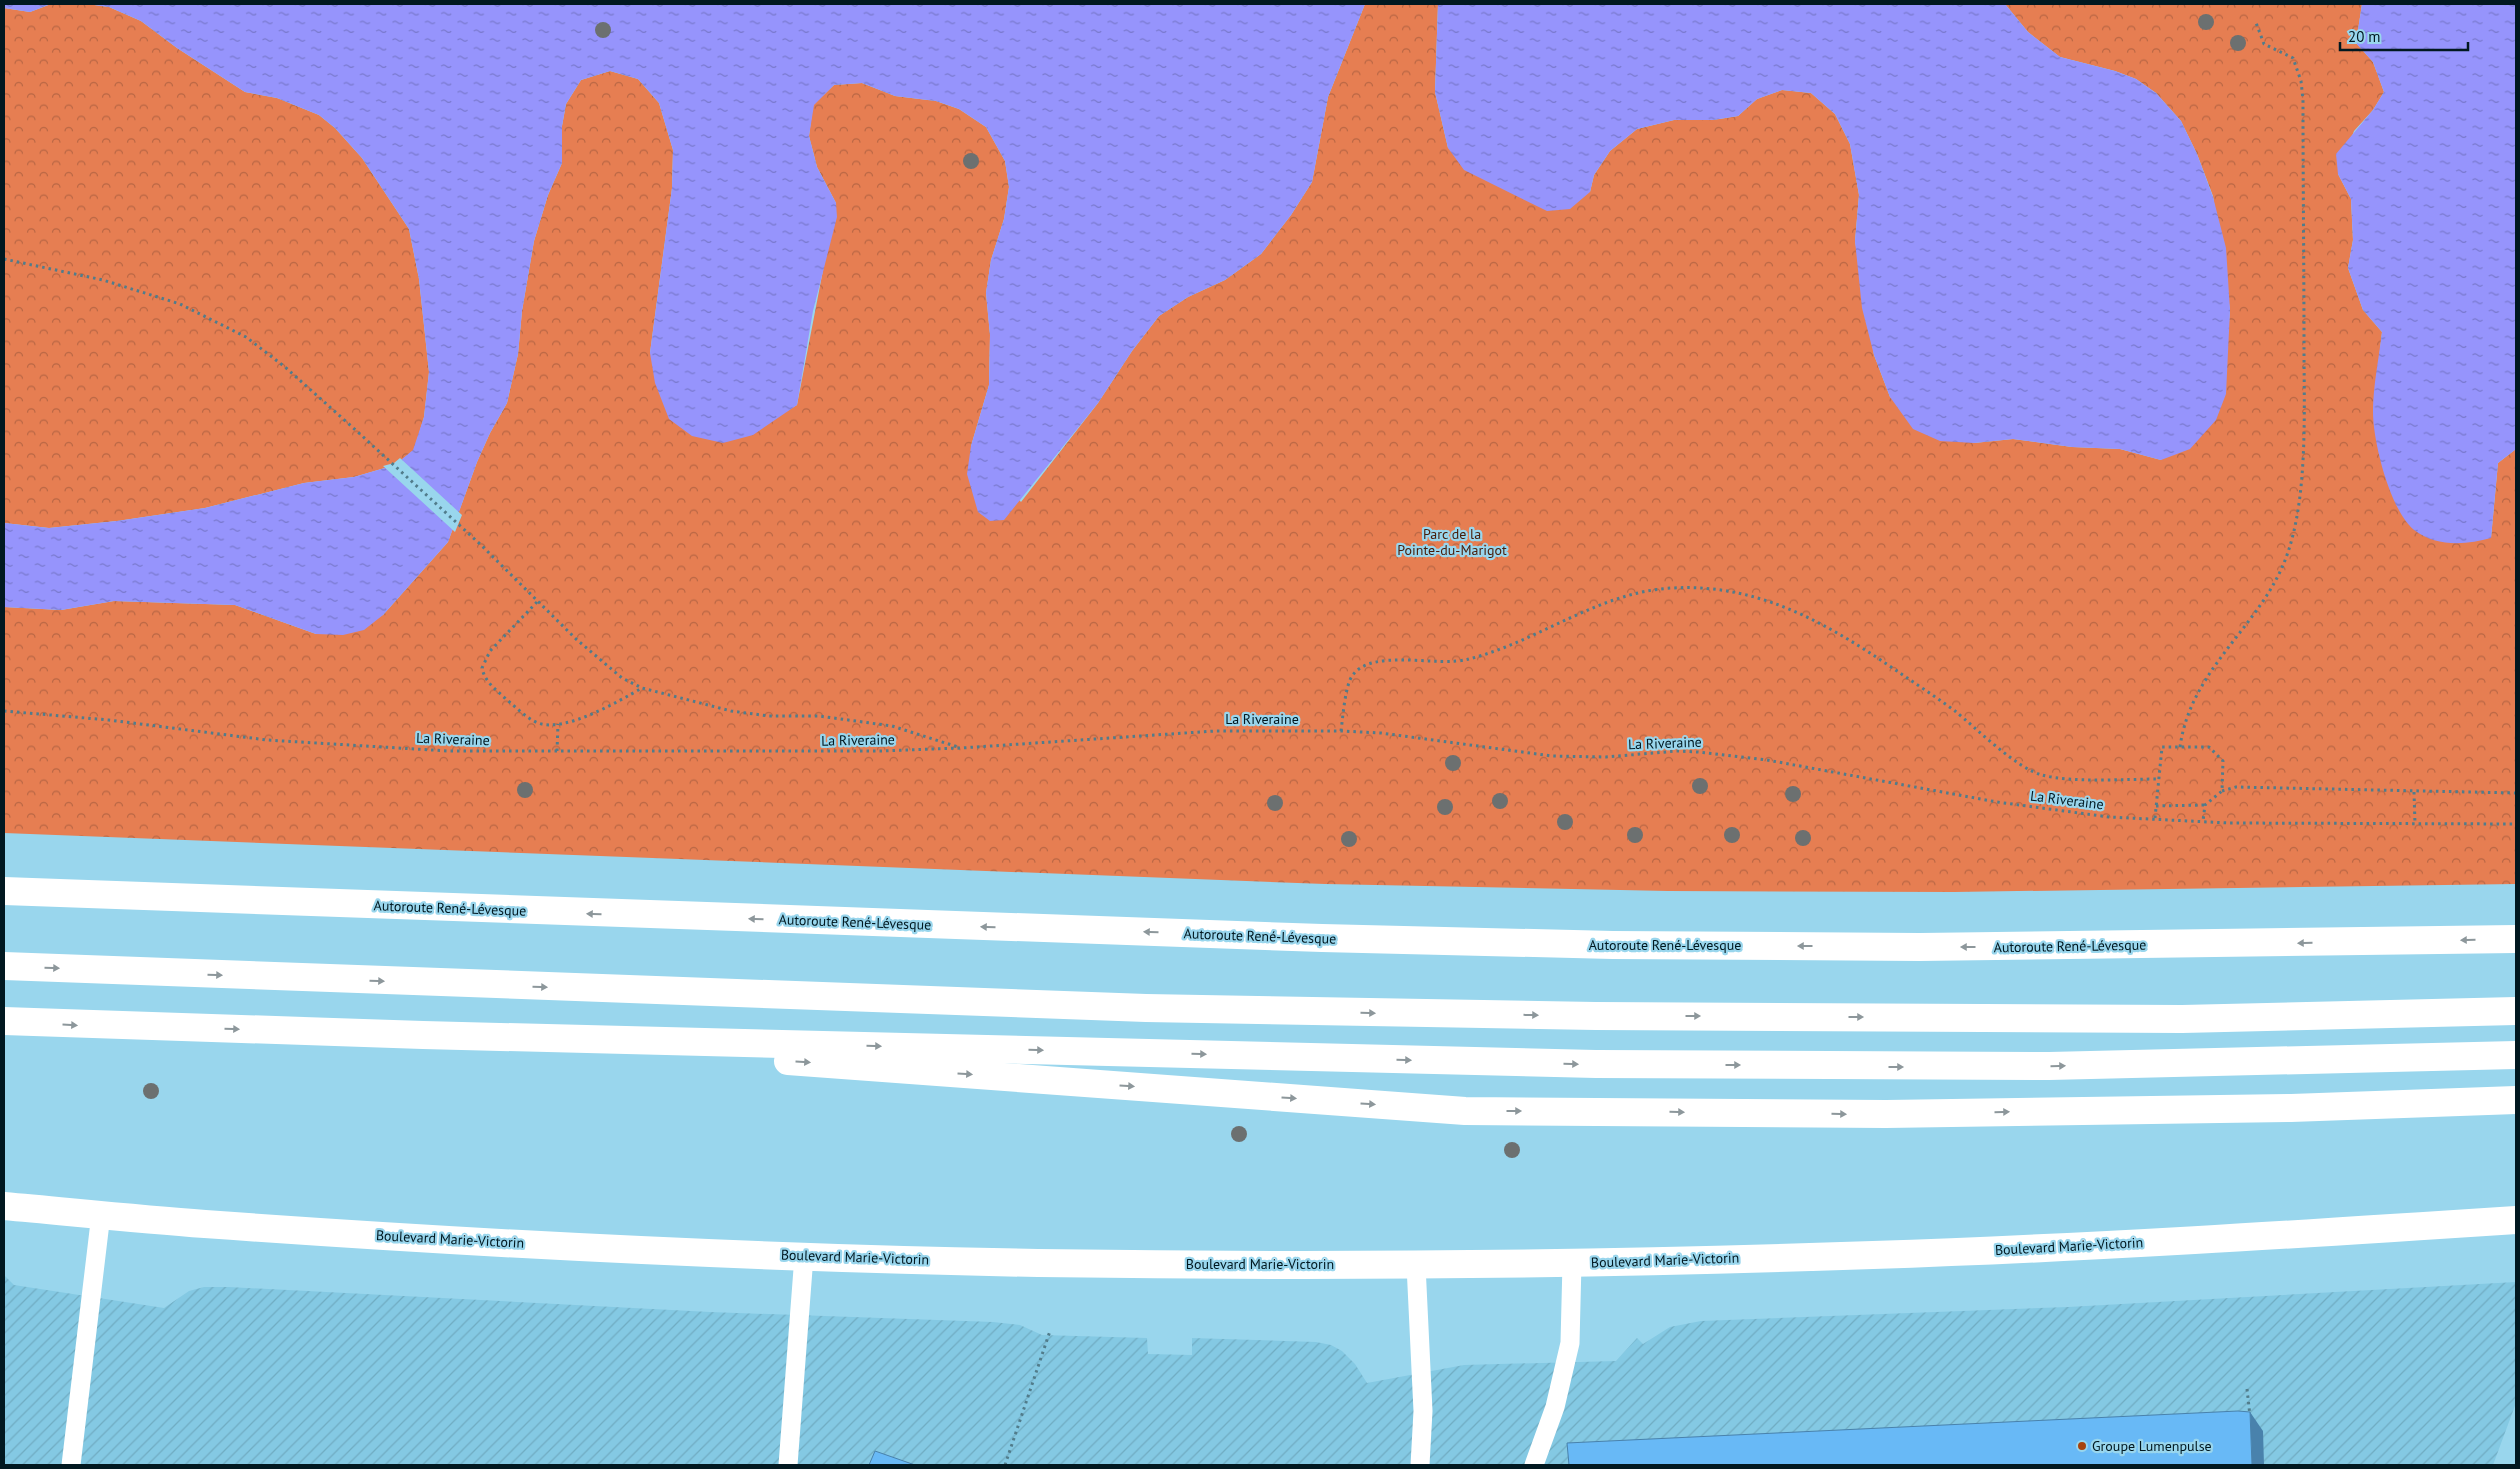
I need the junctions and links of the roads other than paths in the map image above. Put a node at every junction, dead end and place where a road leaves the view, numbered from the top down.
1 (4, 891) edge
2 (2516, 939) edge
3 (4, 966) edge
4 (2516, 1012) edge
5 (4, 1021) edge
6 (423, 1034) junction
7 (2516, 1055) edge
8 (2516, 1100) edge
9 (4, 1206) edge
10 (101, 1214) junction
11 (2516, 1220) edge
12 (804, 1256) junction
13 (1572, 1263) junction
14 (1416, 1265) junction
15 (70, 1465) edge
16 (788, 1465) edge
17 (1420, 1465) edge
18 (1534, 1465) edge

2 -> 1 main road, Autoroute René-Lévesque
3 -> 4 main road
5 -> 6 main road
6 -> 7 main road
6 -> 8 main road
9 - 10 main road, Boulevard Marie-Victorin
10 - 12 main road, Boulevard Marie-Victorin
10 - 15 lane
11 - 13 main road, Boulevard Marie-Victorin
12 - 14 main road, Boulevard Marie-Victorin
12 - 16 lane
13 - 14 main road, Boulevard Marie-Victorin
13 - 18 lane
14 - 17 lane

